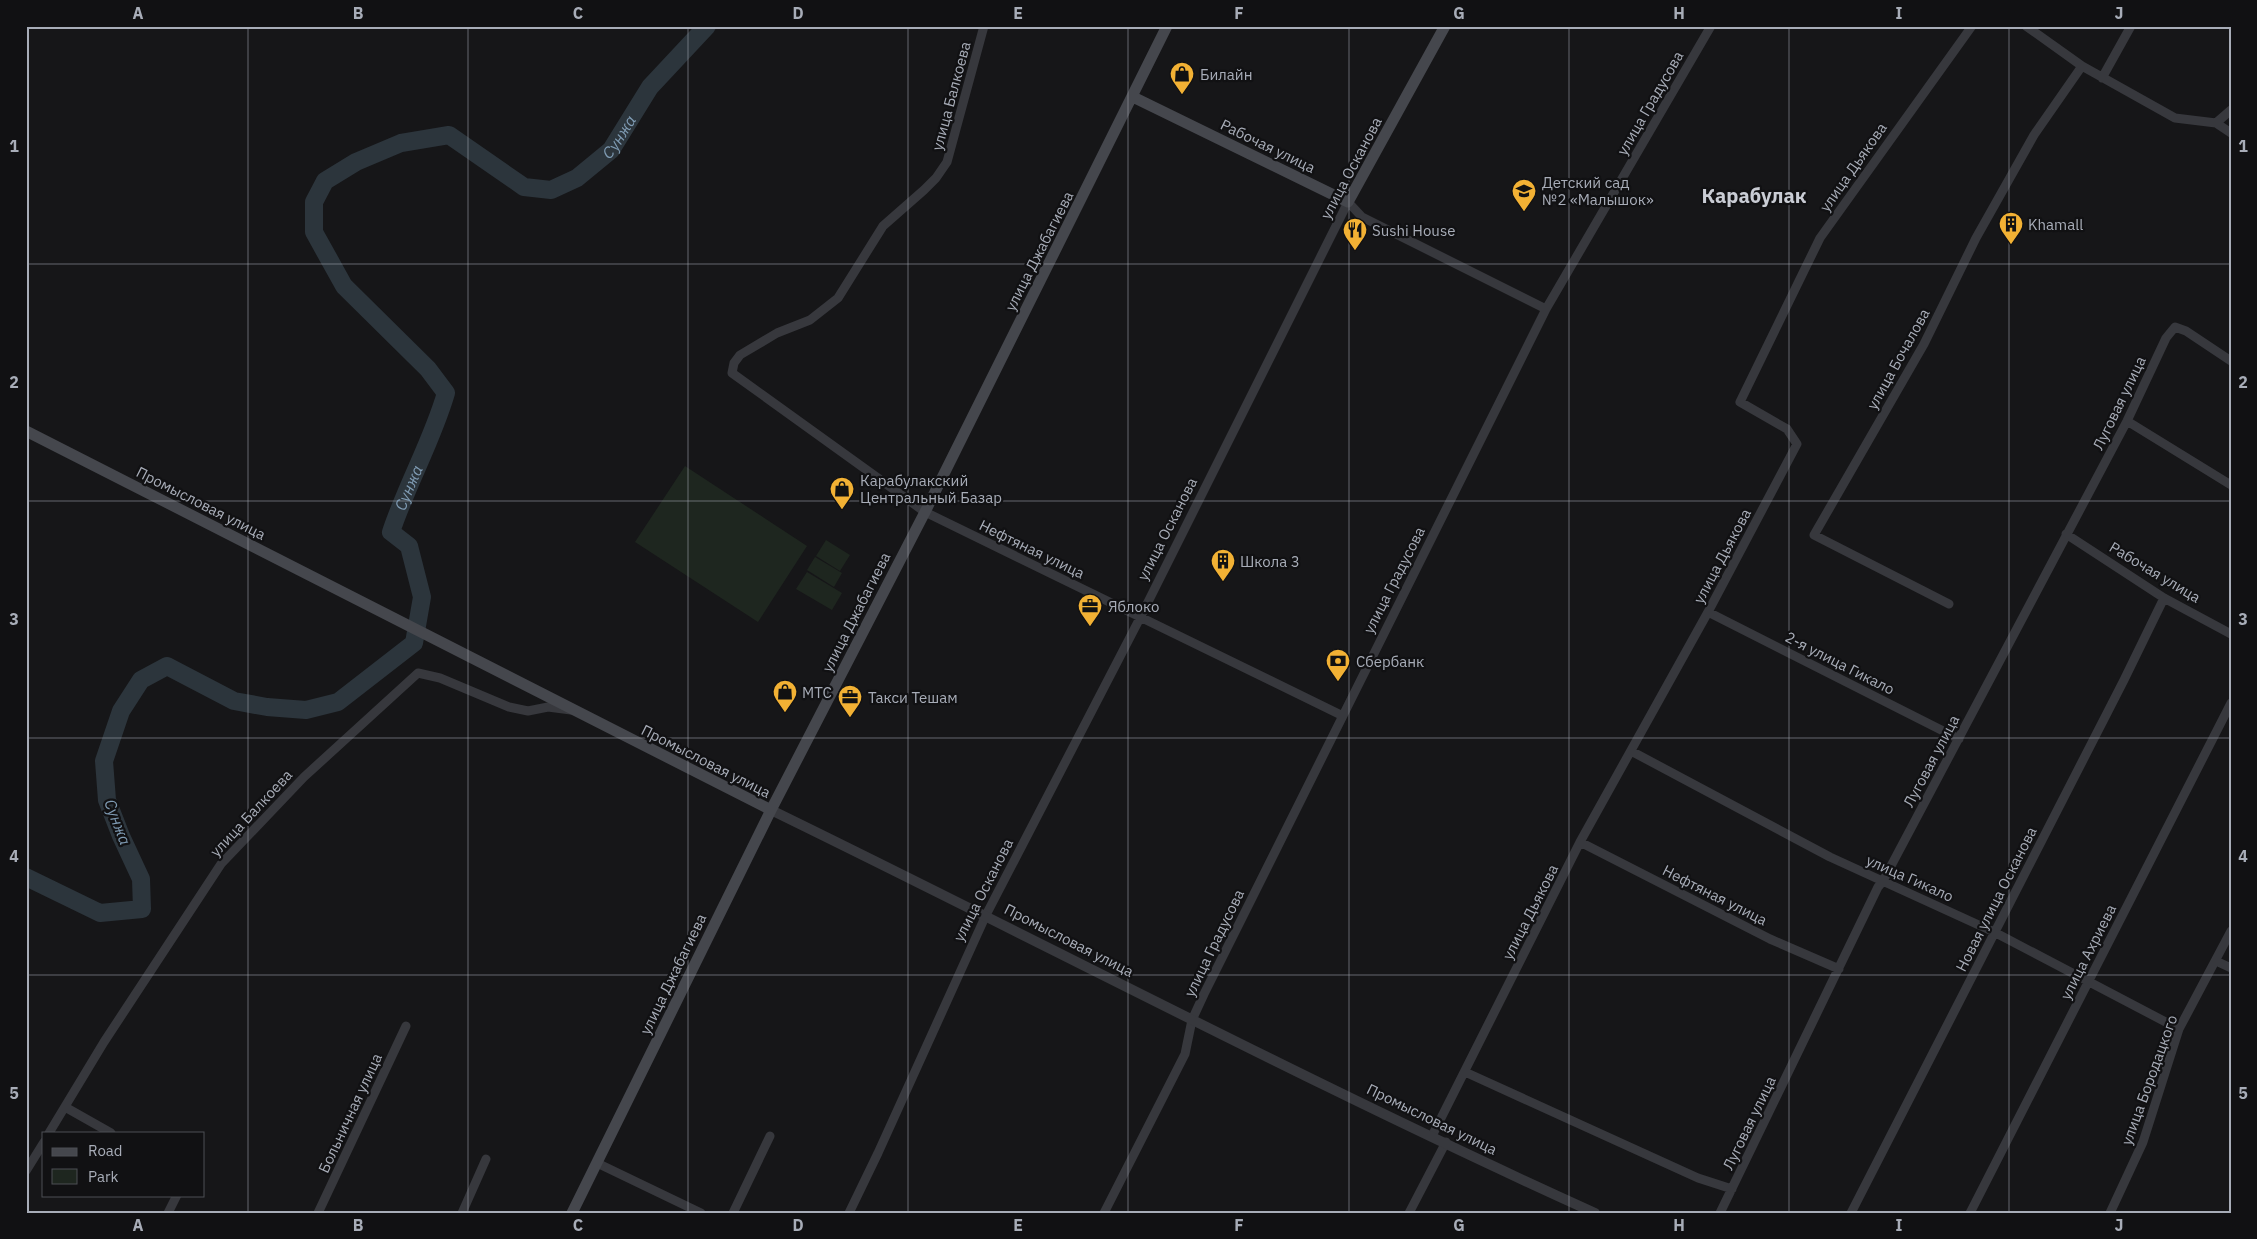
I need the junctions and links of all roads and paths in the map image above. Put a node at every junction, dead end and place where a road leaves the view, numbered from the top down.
1 (984, 26) edge
2 (1167, 26) edge
3 (1445, 26) edge
4 (1711, 26) edge
5 (1972, 26) edge
6 (2026, 26) edge
7 (2131, 26) edge
8 (2082, 66) junction
9 (2102, 78) junction
10 (1133, 97) junction
11 (2231, 110) edge
12 (2216, 123) junction
13 (2231, 133) edge
14 (1348, 202) junction
15 (1546, 309) junction
16 (2231, 349) edge
17 (2228, 360) edge
18 (732, 373) joint
19 (2127, 420) junction
20 (26, 431) edge
21 (2231, 486) edge
22 (925, 512) junction
23 (2066, 534) junction
24 (2164, 598) junction
25 (1949, 604) dead end
26 (1708, 612) junction
27 (1140, 618) junction
28 (2231, 634) edge
29 (2231, 703) edge
30 (571, 710) junction
31 (1341, 715) junction
32 (1959, 739) junction
33 (1631, 750) junction
34 (771, 810) junction
35 (1580, 842) junction
36 (1883, 881) junction
37 (986, 915) junction
38 (2231, 931) edge
39 (1994, 932) junction
40 (2216, 960) junction
41 (2231, 968) edge
42 (1839, 969) junction
43 (2088, 982) junction
44 (1192, 1020) junction
45 (406, 1026) dead end
46 (2180, 1029) junction
47 (1465, 1072) junction
48 (65, 1107) junction
49 (50, 1132) edge
50 (109, 1132) edge
51 (770, 1136) dead end
52 (1432, 1136) junction
53 (1446, 1142) junction
54 (42, 1145) edge
55 (486, 1158) dead end
56 (597, 1163) junction
57 (26, 1171) edge
58 (1732, 1189) junction
59 (176, 1196) edge
60 (1582, 1210) edge
61 (168, 1213) edge
62 (318, 1213) edge
63 (462, 1213) edge
64 (572, 1213) edge
65 (701, 1213) edge
66 (733, 1213) edge
67 (849, 1213) edge
68 (1104, 1213) edge
69 (1409, 1213) edge
70 (1595, 1213) edge
71 (1720, 1213) edge
72 (1851, 1213) edge
73 (1970, 1213) edge
74 (2110, 1213) edge

1 - 18 street, улица Балкоева
2 - 10 main road, улица Джабагиева
3 - 14 main road, улица Осканова
4 - 15 street, улица Градусова
5 - 26 street, улица Дьякова
6 - 8 street
7 - 9 street
8 - 9 street
8 - 25 street, улица Бочалова
9 - 12 street
10 - 14 main road, Рабочая улица
10 - 22 main road, улица Джабагиева
11 - 12 street
12 - 13 street
14 - 15 street, Рабочая улица
14 - 27 street, улица Осканова
15 - 31 street, улица Градусова
16 - 17 street
17 - 19 street, Луговая улица
18 - 22 street, Нефтяная улица
19 - 21 street
19 - 23 street, Луговая улица
20 - 30 main road, Промысловая улица
22 - 27 street, Нефтяная улица
22 - 34 main road, улица Джабагиева
23 - 24 street, Рабочая улица
23 - 32 street, Луговая улица
24 - 28 street, Рабочая улица
24 - 39 street, Новая улица Осканова
26 - 32 street, 2-я улица Гикало
26 - 33 street, улица Дьякова
27 - 31 street, Нефтяная улица
27 - 37 street, улица Осканова
29 - 43 street, улица Ахриева
30 - 34 main road, Промысловая улица
30 - 48 street, улица Балкоева
31 - 44 street, улица Градусова
32 - 36 street, Луговая улица
33 - 35 street, улица Дьякова
33 - 36 street, улица Гикало
34 - 37 street, Промысловая улица
34 - 56 main road, улица Джабагиева
35 - 42 street, Нефтяная улица
35 - 47 street, улица Дьякова
36 - 39 street, улица Гикало
36 - 42 street, Луговая улица
37 - 44 street, Промысловая улица
37 - 67 street, улица Осканова
38 - 40 street, улица Бородацкого
39 - 43 street, улица Гикало
39 - 72 street, Новая улица Осканова
40 - 41 street
40 - 46 street, улица Бородацкого
42 - 58 street, Луговая улица
43 - 46 street, улица Гикало
43 - 73 street, улица Ахриева
44 - 52 street, Промысловая улица
44 - 68 street, улица Градусова
45 - 62 street, Больничная улица
46 - 74 street, улица Бородацкого
47 - 52 street, улица Дьякова
47 - 58 street
48 - 49 street, улица Балкоева
48 - 50 street
51 - 66 street
52 - 53 street, Промысловая улица
53 - 60 street, Промысловая улица
53 - 69 street
54 - 57 street
55 - 63 street
56 - 64 main road, улица Джабагиева
56 - 65 street
58 - 71 street, Луговая улица
59 - 61 street
60 - 70 street, Промысловая улица

